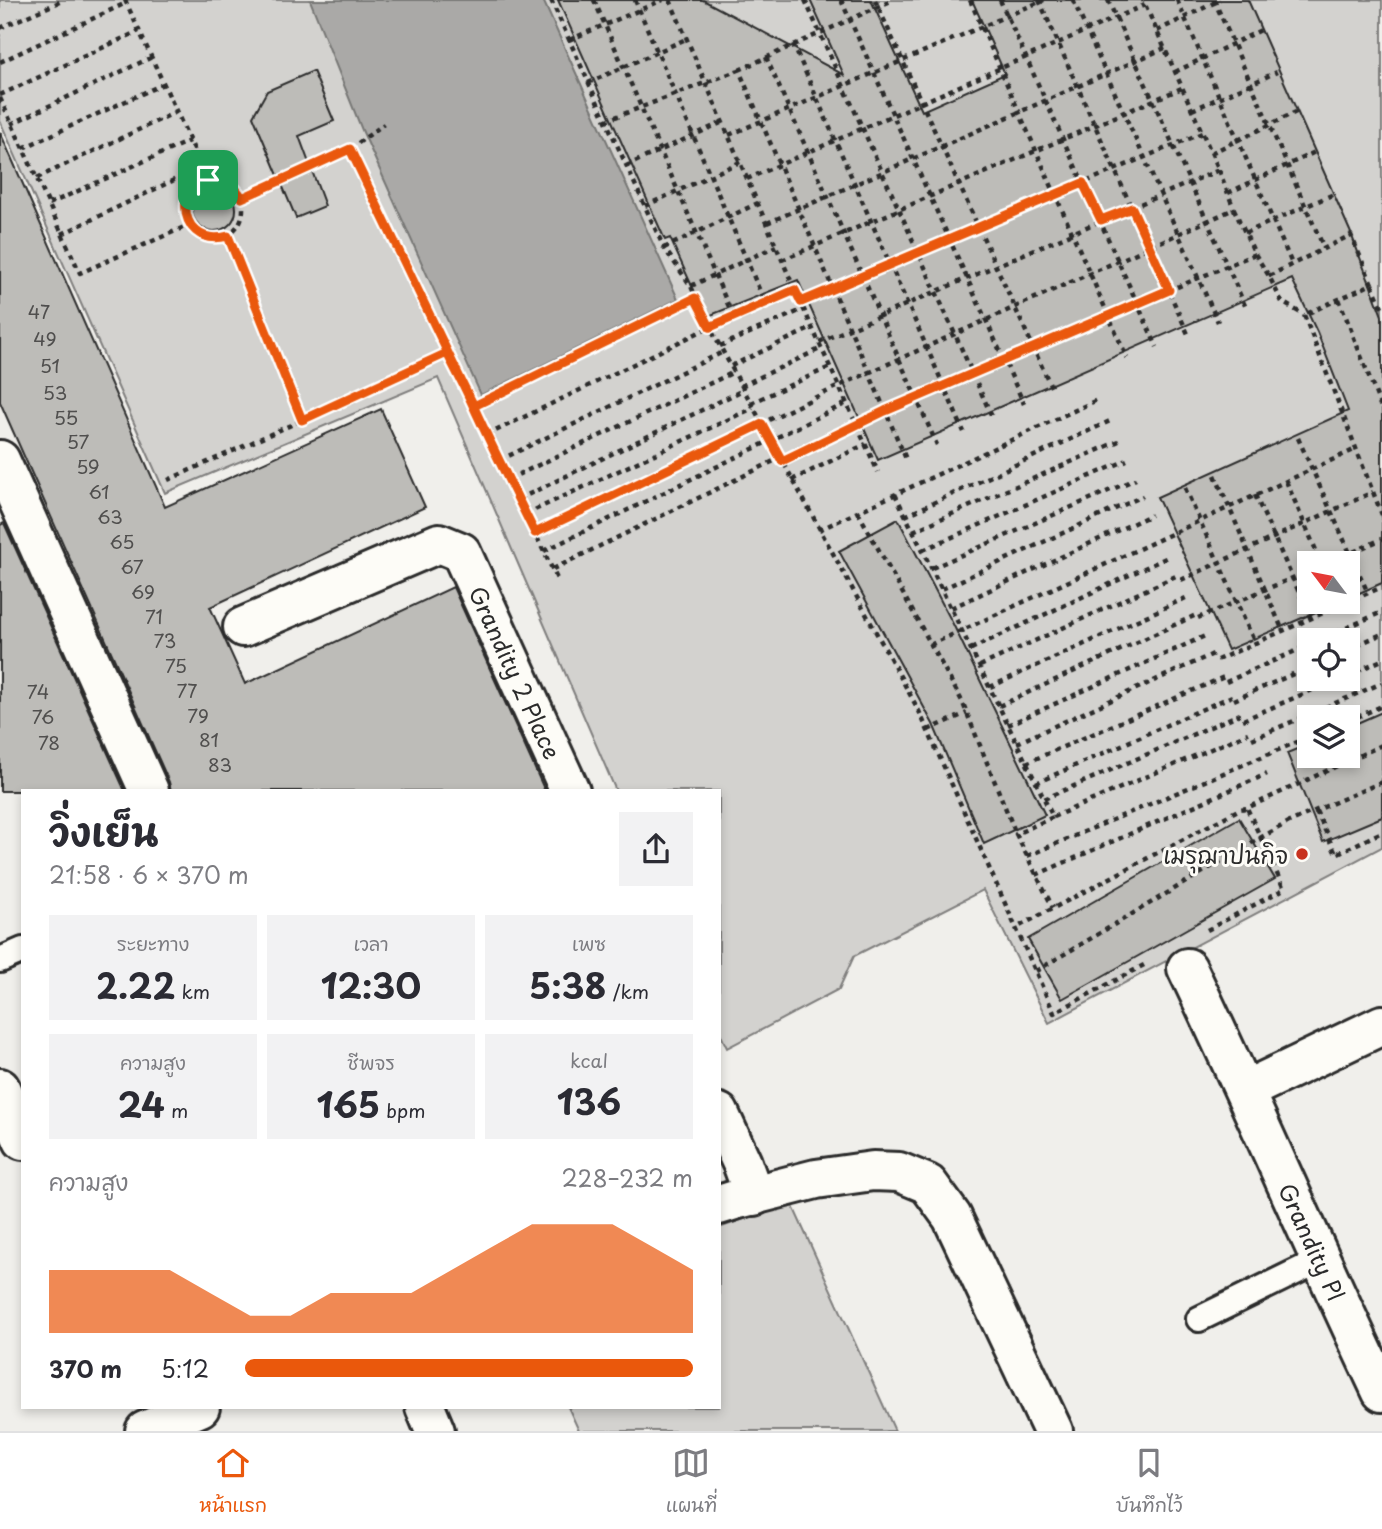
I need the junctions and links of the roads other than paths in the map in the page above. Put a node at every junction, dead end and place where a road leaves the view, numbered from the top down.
1 (0, 460) edge
2 (9, 506) edge
3 (243, 627) dead end
4 (148, 789) edge
5 (569, 789) edge
6 (21, 951) edge
7 (1179, 955) road end
8 (0, 960) edge
9 (1382, 1026) edge
10 (0, 1088) edge
11 (1246, 1090) junction
12 (721, 1117) edge
13 (21, 1135) edge
14 (737, 1201) edge
15 (1320, 1260) junction
16 (1199, 1319) dead end
17 (1382, 1392) edge
18 (193, 1409) edge
19 (426, 1409) edge
20 (144, 1422) edge
21 (435, 1431) edge
22 (1053, 1431) edge

1 - 2 street
2 - 4 street
3 - 5 street, Grandity 2 Place
6 - 8 lane
7 - 11 street, Grandity Pl
9 - 11 street
10 - 13 street
11 - 15 street, Grandity Pl
12 - 14 street
14 - 22 street
15 - 16 lane
15 - 17 street, Grandity Pl
18 - 20 street
19 - 21 street

